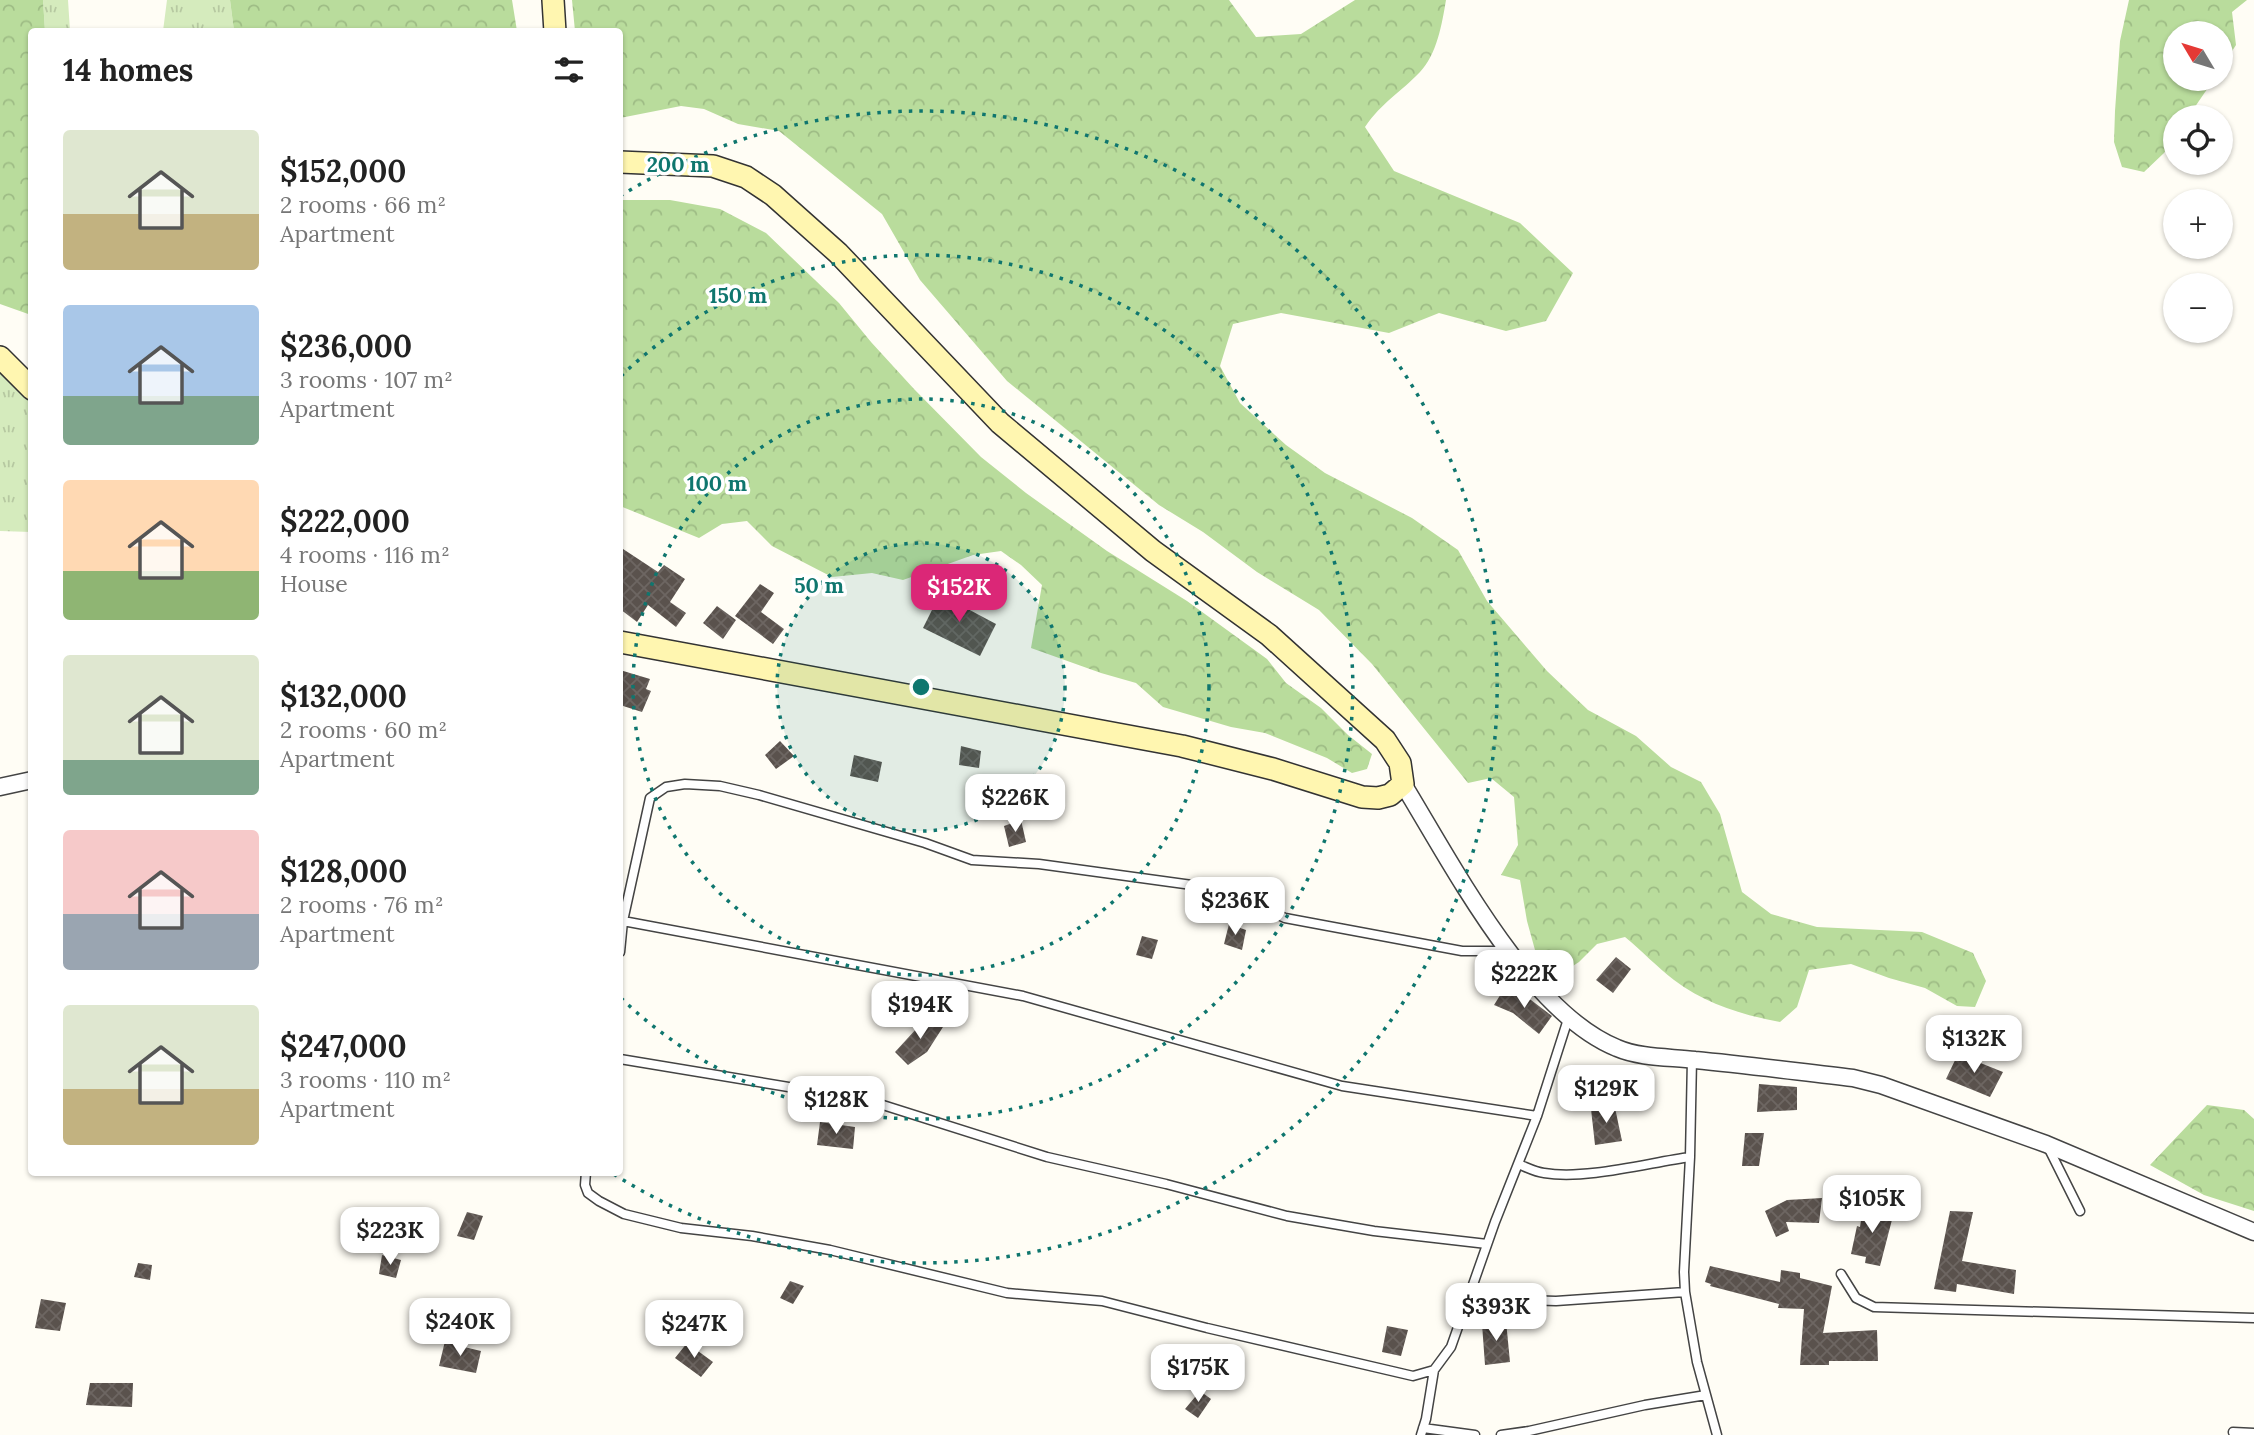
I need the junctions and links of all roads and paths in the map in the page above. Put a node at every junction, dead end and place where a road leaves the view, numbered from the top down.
1 (553, 0) edge
2 (555, 28) edge
3 (623, 162) edge
4 (0, 357) edge
5 (28, 385) edge
6 (623, 643) edge
7 (28, 781) edge
8 (1403, 784) junction
9 (2, 787) edge
10 (623, 921) joint
11 (1509, 951) junction
12 (1569, 1016) junction
13 (623, 1059) edge
14 (1692, 1059) junction
15 (1537, 1116) junction
16 (2046, 1144) junction
17 (1690, 1157) junction
18 (1518, 1164) junction
19 (585, 1176) edge
20 (2080, 1211) dead end
21 (2254, 1231) edge
22 (1487, 1244) junction
23 (1841, 1274) dead end
24 (1685, 1292) junction
25 (1468, 1298) junction
26 (2254, 1318) edge
27 (1434, 1370) junction
28 (1706, 1395) junction
29 (1422, 1432) edge
30 (2233, 1432) dead end
31 (2254, 1433) edge
32 (1475, 1435) edge
33 (1501, 1435) edge
34 (1717, 1435) edge

1 - 2 main road
3 - 8 main road
4 - 5 main road
6 - 8 main road
7 - 9 street
8 - 11 street
10 - 11 lane
10 - 15 lane
11 - 12 street
12 - 14 street
12 - 15 lane
13 - 22 lane
14 - 16 street
14 - 17 lane
15 - 18 lane
16 - 20 lane
16 - 21 street
17 - 18 lane
17 - 24 lane
18 - 22 lane
19 - 27 lane
22 - 25 lane
23 - 26 lane
24 - 25 lane
24 - 28 lane
25 - 27 lane
27 - 29 lane
28 - 33 lane
28 - 34 lane
29 - 32 lane
30 - 31 lane

